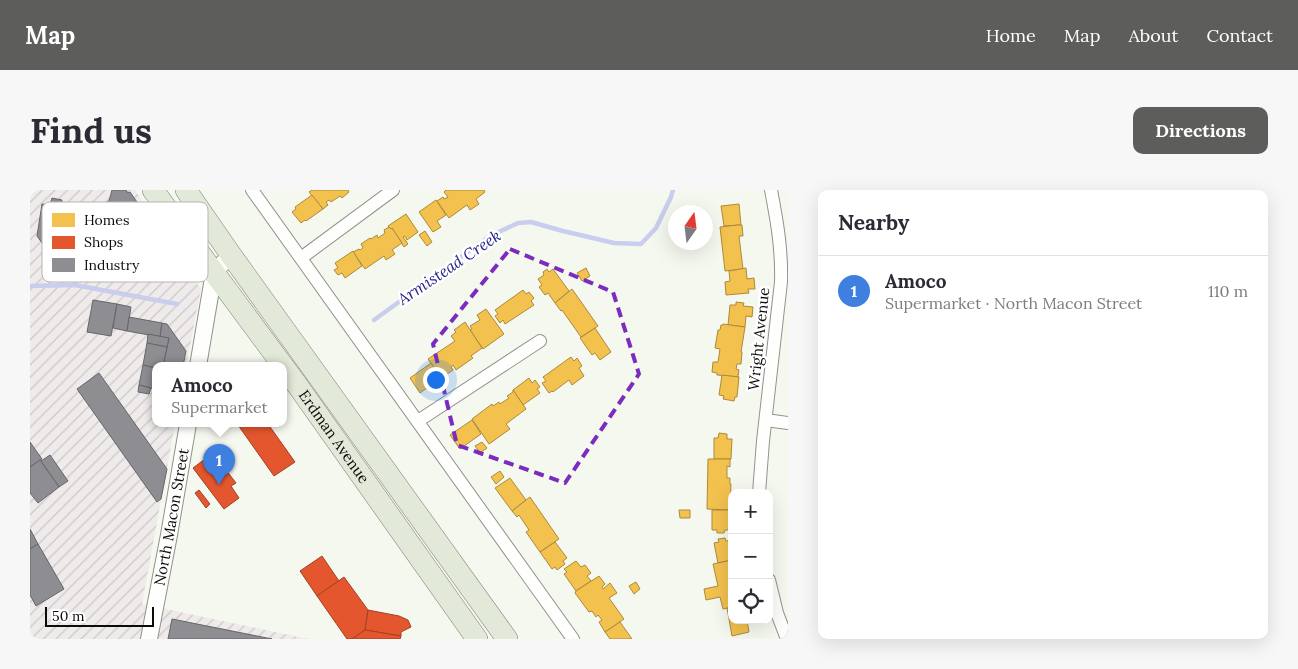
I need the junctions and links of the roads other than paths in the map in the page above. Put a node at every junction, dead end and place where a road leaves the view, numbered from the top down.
1 (153, 190) edge
2 (186, 190) edge
3 (252, 190) edge
4 (393, 190) edge
5 (771, 190) edge
6 (162, 202) edge
7 (194, 202) edge
8 (208, 222) edge
9 (784, 240) edge
10 (231, 255) junction
11 (301, 258) junction
12 (208, 264) edge
13 (214, 272) junction
14 (540, 341) dead end
15 (199, 362) edge
16 (280, 362) edge
17 (287, 371) edge
18 (766, 420) junction
19 (418, 421) junction
20 (788, 423) edge
21 (187, 427) edge
22 (759, 489) edge
23 (773, 596) edge
24 (786, 635) edge
25 (148, 639) edge
26 (477, 639) edge
27 (507, 639) edge
28 (573, 639) edge

1 - 6 main road, Erdman Avenue
2 - 7 main road, Erdman Avenue
3 - 11 street
4 - 11 street
5 - 9 street, Wright Avenue
8 - 10 main road, Erdman Avenue
9 - 18 street, Wright Avenue
10 - 13 street
10 - 27 main road, Erdman Avenue
11 - 19 street
12 - 13 main road, Erdman Avenue
13 - 15 street
13 - 16 main road, Erdman Avenue
14 - 19 street
17 - 26 main road, Erdman Avenue
18 - 20 street
18 - 22 street, Wright Avenue
19 - 28 street
21 - 25 street, North Macon Street
23 - 24 street

